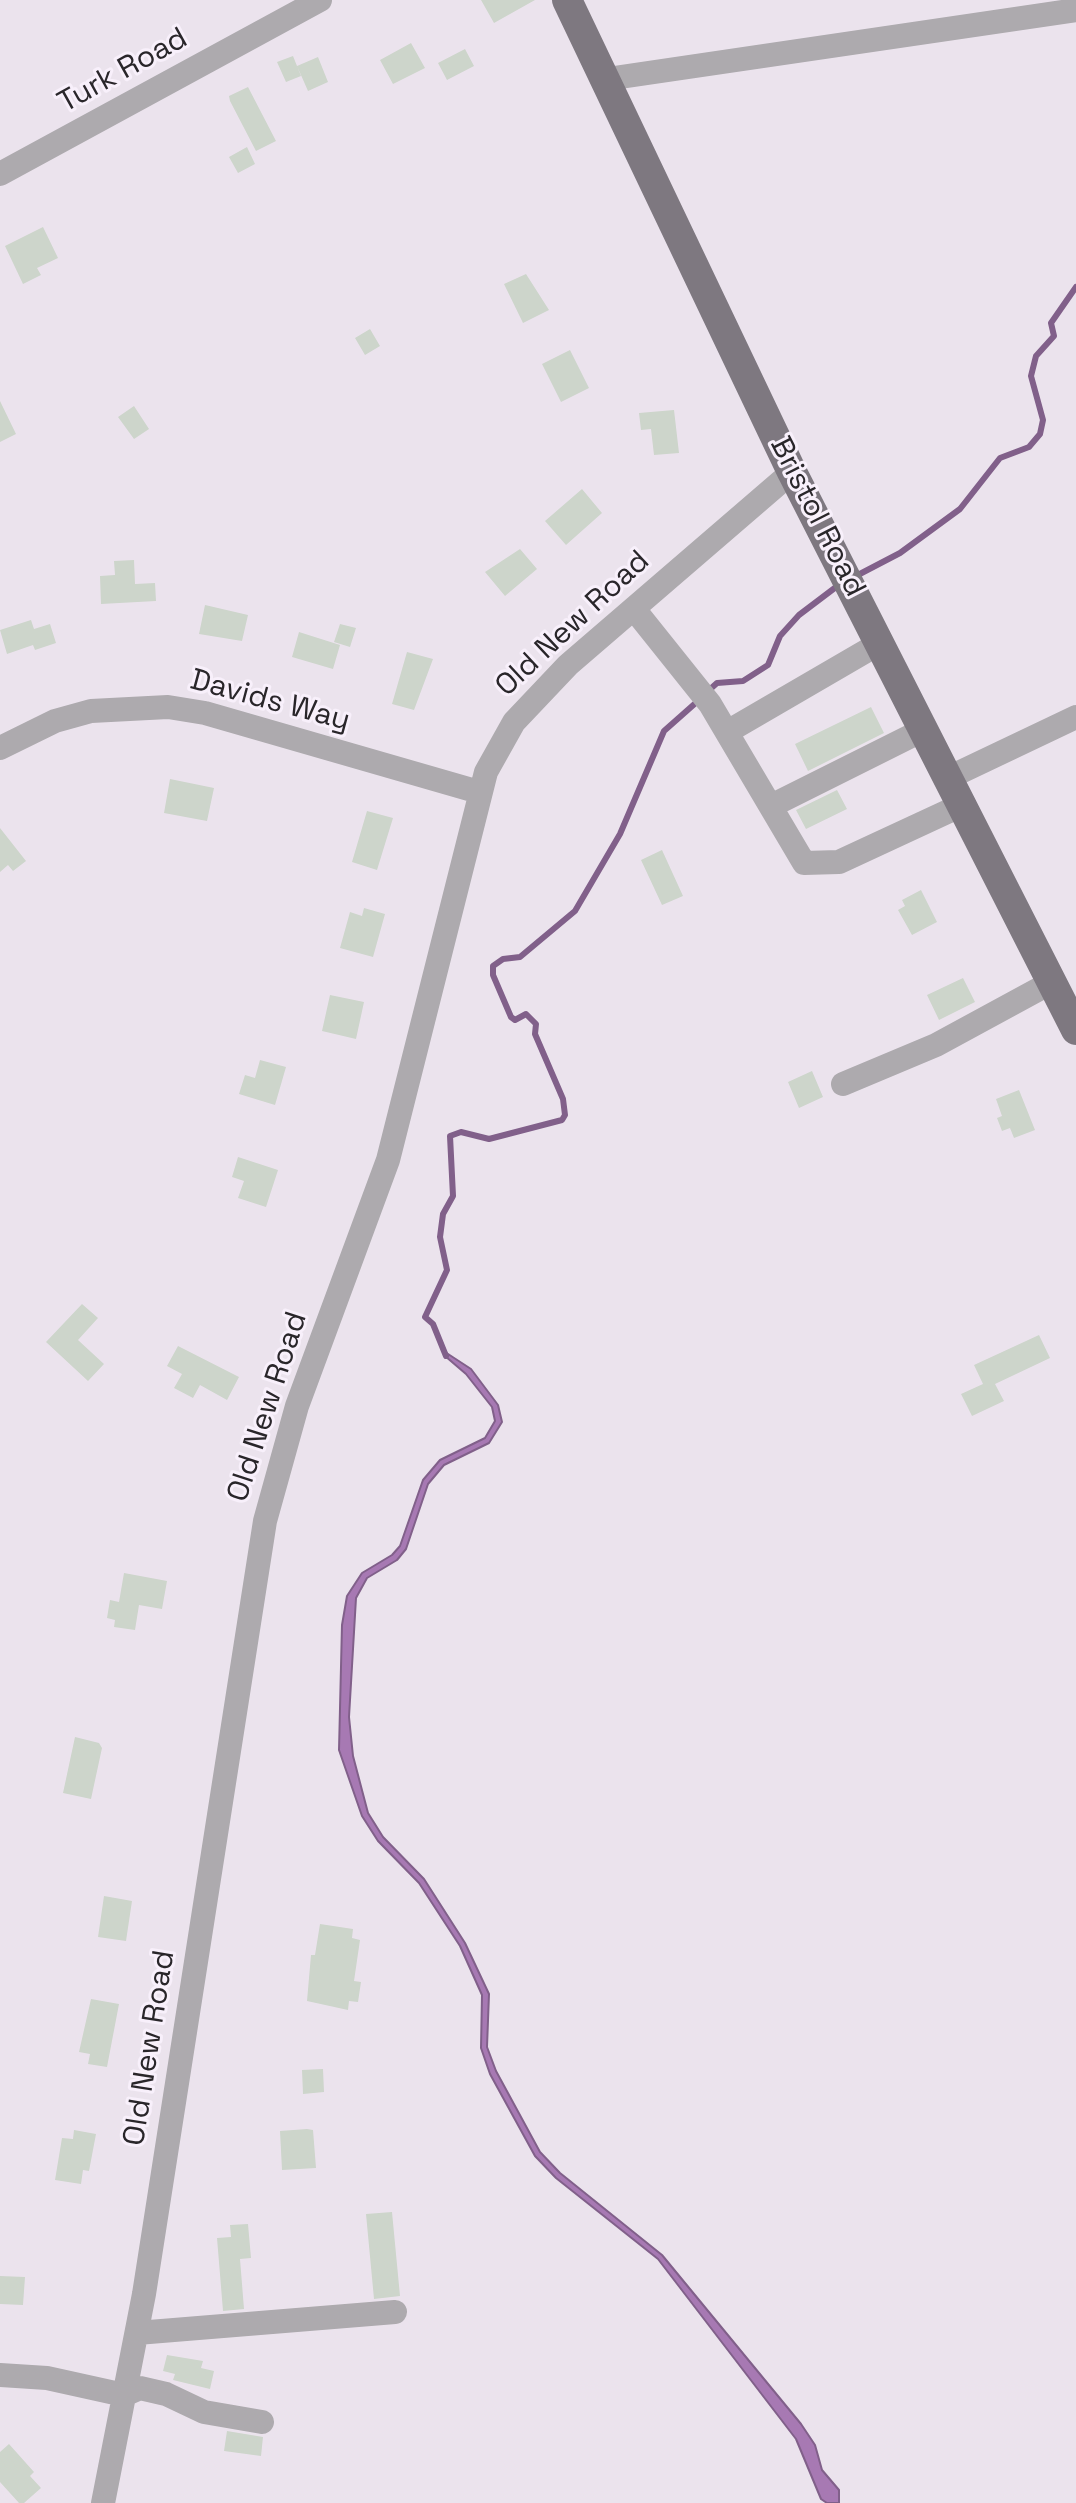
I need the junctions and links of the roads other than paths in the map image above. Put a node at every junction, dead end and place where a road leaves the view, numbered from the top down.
1 (320, 0) edge
2 (567, 0) edge
3 (1076, 10) edge
4 (607, 79) junction
5 (0, 174) edge
6 (792, 472) junction
7 (634, 609) junction
8 (880, 643) junction
9 (1076, 717) edge
10 (925, 729) junction
11 (727, 732) junction
12 (0, 748) edge
13 (950, 777) junction
14 (479, 792) junction
15 (964, 804) junction
16 (771, 806) junction
17 (1052, 982) junction
18 (1076, 1030) edge
19 (843, 1084) dead end
20 (395, 2312) dead end
21 (137, 2333) junction
22 (0, 2375) edge
23 (124, 2395) junction
24 (262, 2422) dead end
25 (103, 2503) edge

1 - 5 street, Turk Road
2 - 4 main road, Bristol Road
3 - 4 street
4 - 6 main road, Bristol Road
6 - 7 street, Old New Road
6 - 8 main road, Bristol Road
7 - 11 street
7 - 14 street, Old New Road
8 - 10 main road, Bristol Road
8 - 11 street
9 - 13 street
10 - 13 main road, Bristol Road
10 - 16 street
11 - 16 street
12 - 14 street, Davids Way
13 - 15 main road, Bristol Road
14 - 21 street, Old New Road
15 - 16 street
15 - 17 main road, Bristol Road
17 - 18 main road, Bristol Road
17 - 19 street
20 - 21 street
21 - 23 street, Old New Road
22 - 23 street
23 - 24 street
23 - 25 street, Old New Road

